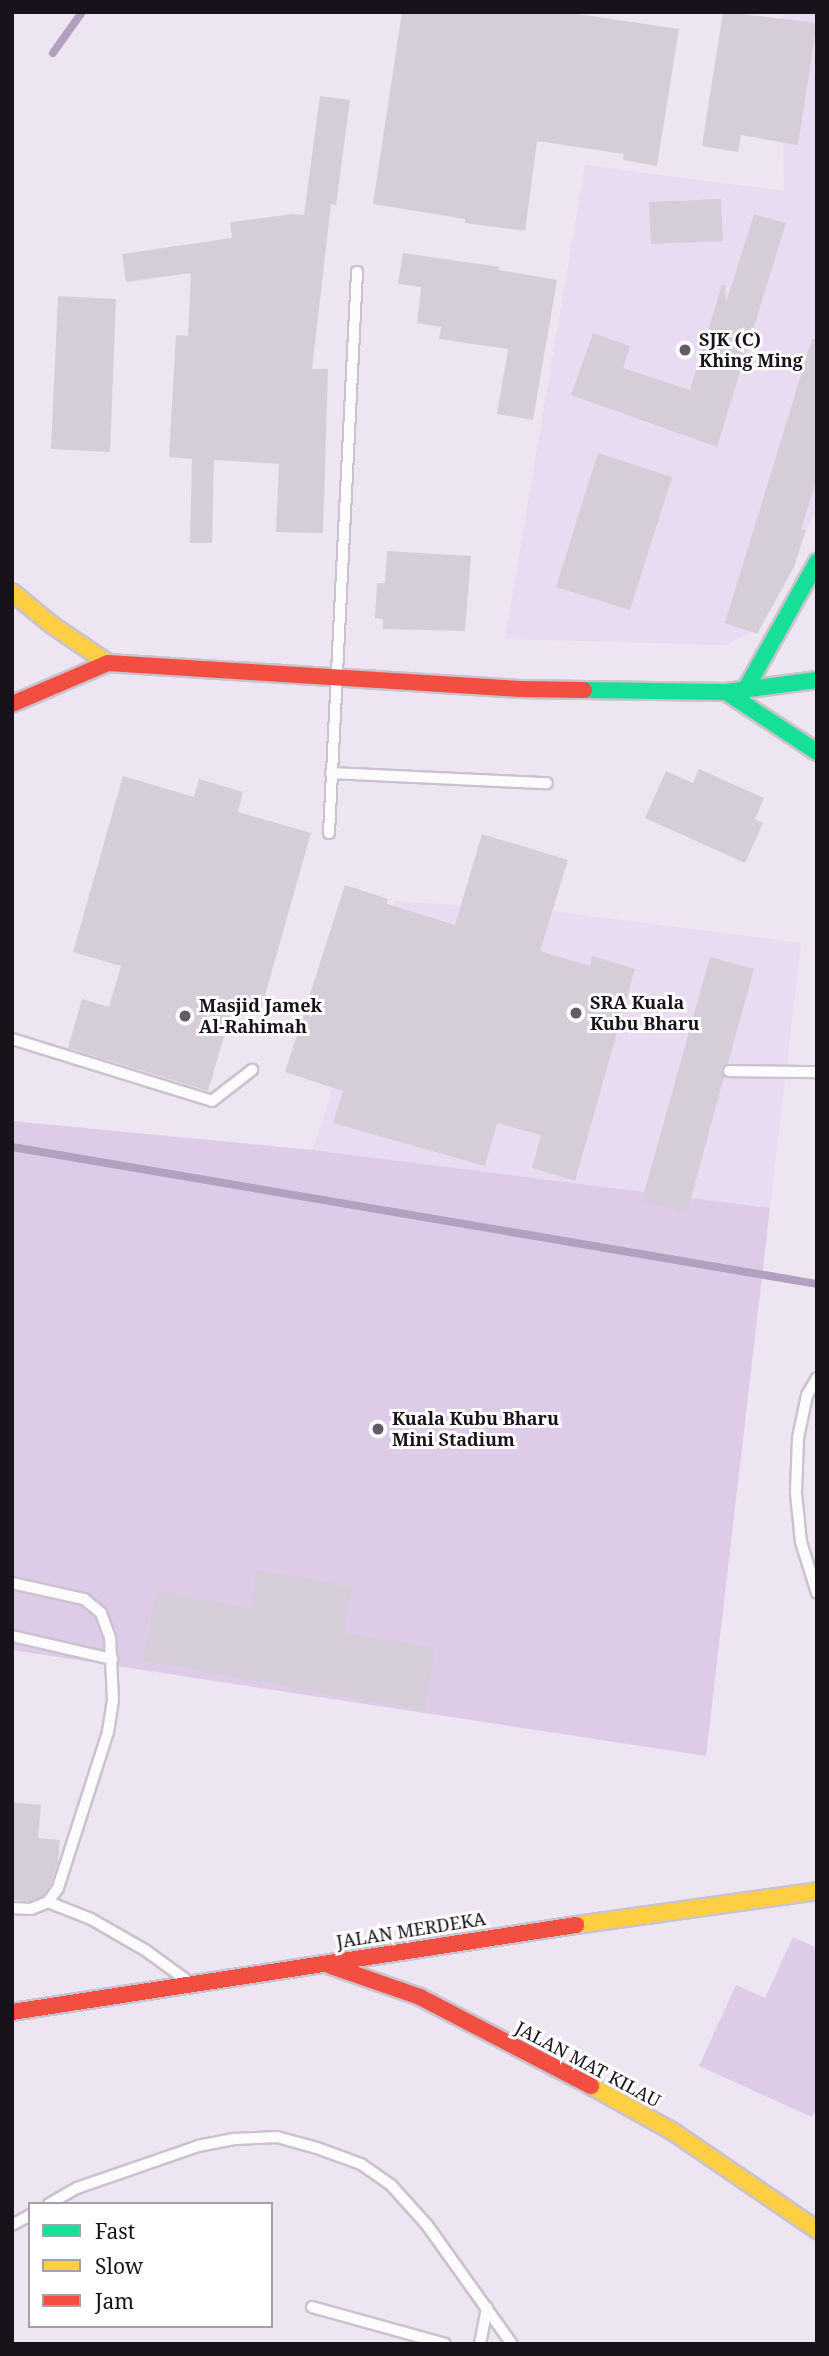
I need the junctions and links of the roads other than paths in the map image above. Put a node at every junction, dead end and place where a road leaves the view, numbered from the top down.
1 (356, 272) dead end
2 (817, 562) edge
3 (12, 592) edge
4 (108, 663) junction
5 (335, 675) junction
6 (817, 680) edge
7 (726, 692) junction
8 (744, 692) junction
9 (12, 704) edge
10 (817, 751) edge
11 (331, 773) junction
12 (547, 783) dead end
13 (328, 833) dead end
14 (12, 1039) edge
15 (252, 1070) dead end
16 (729, 1071) dead end
17 (817, 1072) edge
18 (817, 1378) edge
19 (12, 1583) edge
20 (817, 1593) edge
21 (12, 1636) edge
22 (112, 1659) junction
23 (817, 1891) edge
24 (48, 1902) junction
25 (12, 1908) edge
26 (412, 1948) junction
27 (324, 1964) junction
28 (192, 1984) junction
29 (420, 1997) junction
30 (12, 2012) edge
31 (52, 2202) edge
32 (28, 2216) edge
33 (12, 2225) edge
34 (817, 2230) edge
35 (312, 2307) dead end
36 (487, 2308) junction
37 (445, 2344) edge
38 (480, 2344) edge
39 (513, 2344) edge

1 - 5 lane
2 - 8 street
3 - 4 street
4 - 5 street
4 - 9 street
5 - 7 street
5 - 11 lane
6 - 8 street
7 - 8 street
7 - 10 street
11 - 12 lane
11 - 13 lane
14 - 15 lane
16 - 17 lane
18 - 20 lane
19 - 22 lane
21 - 22 lane
22 - 24 lane
23 - 26 street, JALAN MERDEKA
24 - 25 lane
24 - 28 lane
26 - 27 street, JALAN MERDEKA
26 - 29 street
27 - 28 street, JALAN MERDEKA
27 - 29 street, JALAN MAT KILAU
28 - 30 street, JALAN MERDEKA
29 - 34 street, JALAN MAT KILAU
31 - 36 lane
32 - 33 lane
35 - 37 lane
36 - 38 lane
36 - 39 lane

